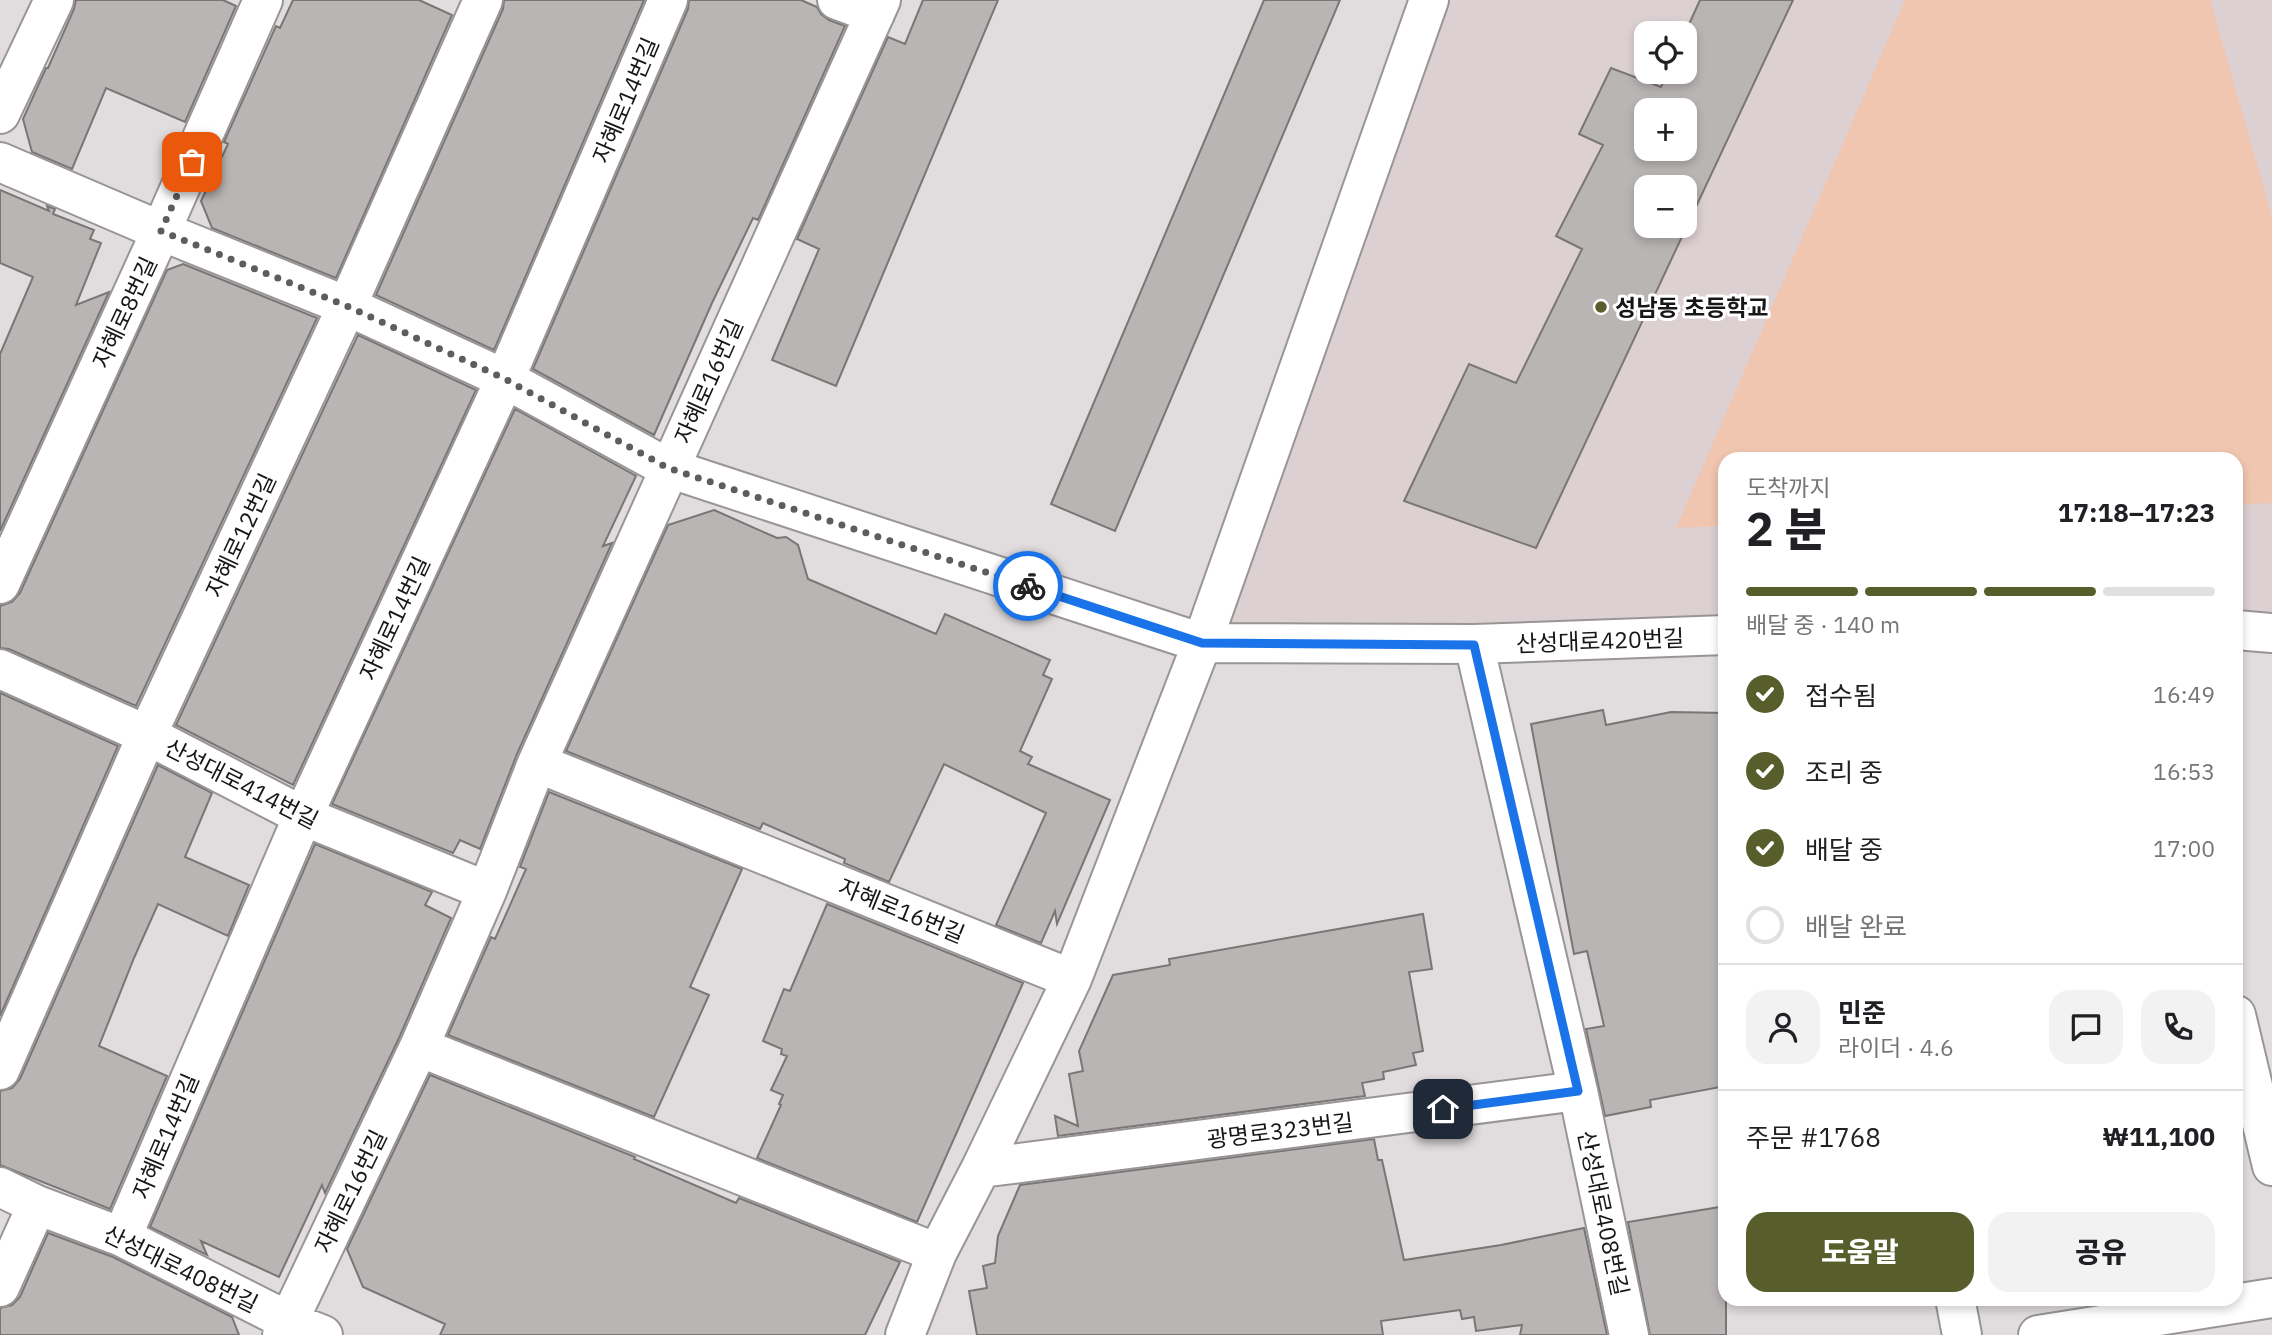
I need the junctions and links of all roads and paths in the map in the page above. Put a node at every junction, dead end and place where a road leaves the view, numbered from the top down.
1 (54, 0) edge
2 (263, 0) edge
3 (483, 0) edge
4 (668, 0) edge
5 (838, 0) edge
6 (1429, 0) edge
7 (878, 7) edge
8 (0, 114) edge
9 (0, 162) edge
10 (161, 231) junction
11 (347, 306) junction
12 (505, 379) junction
13 (668, 468) junction
14 (0, 584) edge
15 (2243, 631) edge
16 (2272, 633) edge
17 (1718, 635) edge
18 (1202, 643) junction
19 (1474, 645) junction
20 (0, 669) edge
21 (147, 735) junction
22 (537, 763) junction
23 (303, 816) junction
24 (487, 891) junction
25 (1072, 979) junction
26 (2243, 1044) edge
27 (419, 1047) junction
28 (0, 1070) edge
29 (1578, 1091) junction
30 (2272, 1166) edge
31 (981, 1168) junction
32 (0, 1187) edge
33 (37, 1205) junction
34 (122, 1237) junction
35 (937, 1253) junction
36 (0, 1287) edge
37 (2272, 1298) edge
38 (2243, 1303) edge
39 (1957, 1306) edge
40 (2221, 1306) edge
41 (285, 1328) edge
42 (323, 1335) edge
43 (905, 1335) edge
44 (1629, 1335) edge
45 (1962, 1335) edge
46 (2038, 1335) edge

1 - 8 street
2 - 10 street, 자혜로8번길
3 - 11 street, 자혜로12번길
4 - 12 street, 자혜로14번길
5 - 7 street
6 - 18 street
7 - 13 street, 자혜로16번길
9 - 10 street, 산성대로420번길
10 - 11 street, 산성대로420번길
10 - 14 street, 자혜로8번길
11 - 12 street, 산성대로420번길
11 - 21 street, 자혜로12번길
12 - 13 street, 산성대로420번길
12 - 23 street, 자혜로14번길
13 - 18 street, 산성대로420번길
13 - 22 street, 자혜로16번길
15 - 16 street
17 - 19 street, 산성대로420번길
18 - 19 street, 산성대로420번길
18 - 25 street
19 - 29 street
20 - 21 street, 산성대로414번길
21 - 23 street, 산성대로414번길
21 - 28 street, 자혜로12번길
22 - 24 street, 자혜로16번길
22 - 25 street, 자혜로16번길
23 - 24 street, 산성대로414번길
23 - 34 street, 자혜로14번길
24 - 27 street, 자혜로16번길
25 - 31 street
26 - 30 street
27 - 35 street
27 - 41 street, 자혜로16번길
29 - 31 street, 광명로323번길
29 - 44 street, 산성대로408번길
31 - 35 street
32 - 33 street, 산성대로408번길
33 - 34 street, 산성대로408번길
33 - 36 street
34 - 41 street, 산성대로408번길
35 - 43 street
37 - 38 street
39 - 45 street
40 - 46 street
41 - 42 street, 산성대로408번길

